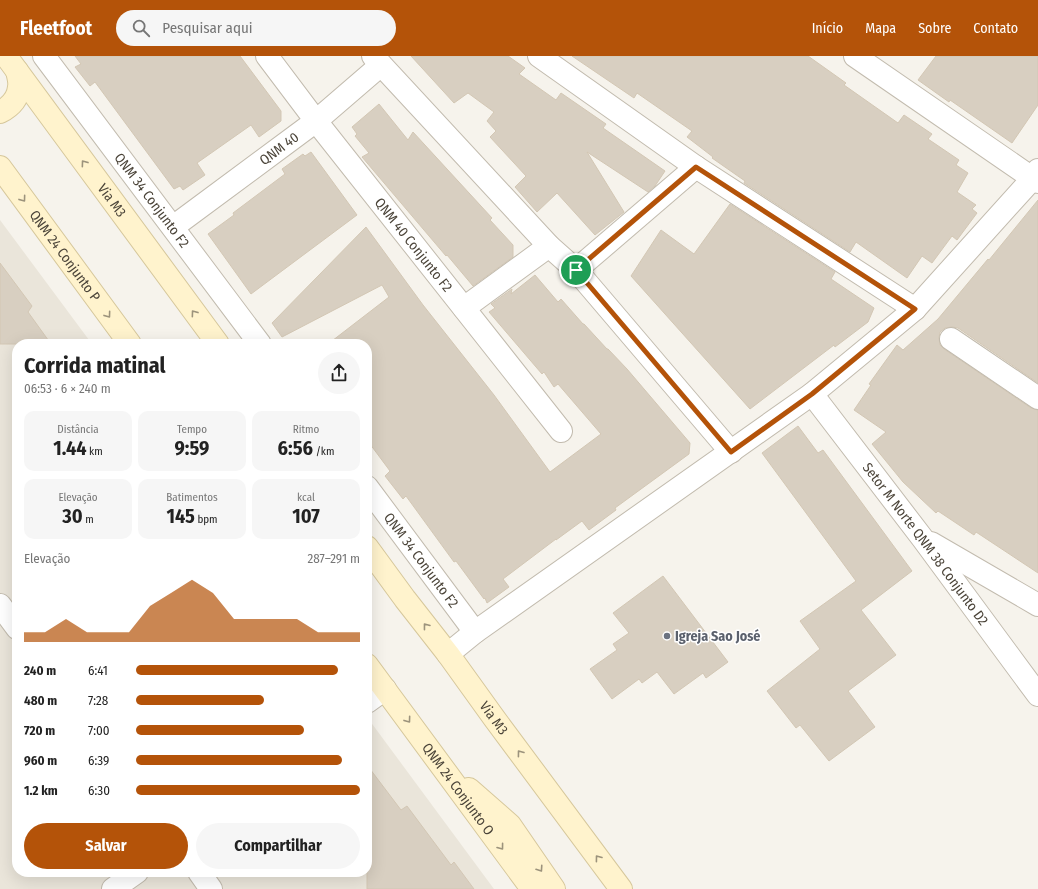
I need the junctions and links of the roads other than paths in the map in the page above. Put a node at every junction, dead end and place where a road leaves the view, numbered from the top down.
1 (44, 56) edge
2 (268, 56) edge
3 (539, 56) edge
4 (855, 56) edge
5 (377, 61) edge
6 (11, 64) edge
7 (0, 112) edge
8 (316, 121) junction
9 (0, 167) edge
10 (696, 167) junction
11 (1036, 177) edge
12 (173, 227) junction
13 (549, 246) junction
14 (576, 270) junction
15 (464, 308) junction
16 (915, 309) junction
17 (126, 339) edge
18 (214, 339) edge
19 (256, 339) edge
20 (951, 339) dead end
21 (812, 394) junction
22 (1038, 398) edge
23 (562, 431) dead end
24 (731, 452) junction
25 (372, 494) edge
26 (923, 539) junction
27 (372, 554) edge
28 (372, 567) edge
29 (405, 599) junction
30 (0, 605) edge
31 (1038, 605) edge
32 (12, 621) edge
33 (475, 632) junction
34 (448, 654) junction
35 (372, 672) edge
36 (385, 689) junction
37 (1038, 695) edge
38 (372, 698) edge
39 (437, 761) junction
40 (130, 877) edge
41 (203, 877) edge
42 (617, 886) edge
43 (114, 889) edge
44 (211, 889) edge
45 (532, 889) edge
46 (554, 889) edge

1 - 12 street, QNM 34 Conjunto F2
2 - 8 street, QNM 40 Conjunto F2
3 - 10 street
4 - 11 street
5 - 8 street, QNM 40
5 - 13 street
6 - 7 main road
18 -> 6 main road, Via M3
8 - 12 street, QNM 40
8 - 15 street, QNM 40 Conjunto F2
9 -> 17 main road, QNM 24 Conjunto P
10 - 14 street
10 - 16 street
11 - 16 street
12 - 19 street, QNM 34 Conjunto F2
13 - 14 street
13 - 15 street
14 - 24 street
15 - 23 street, QNM 40 Conjunto F2
16 - 21 street
20 - 22 street
21 - 24 street
21 - 26 street, Setor M Norte QNM 38 Conjunto D2
24 - 33 street
25 - 33 street, QNM 34 Conjunto F2
26 - 31 street
26 - 37 street, Setor M Norte QNM 38 Conjunto D2
27 - 29 main road, Via M3
28 - 29 main road
34 -> 29 main road, Via M3
30 - 32 street
33 - 34 street
42 -> 34 main road, Via M3
35 - 36 main road
36 - 38 street
36 -> 39 main road, QNM 24 Conjunto O
39 -> 45 main road, QNM 24 Conjunto O
39 -> 46 main road
40 - 43 street
41 - 44 street

